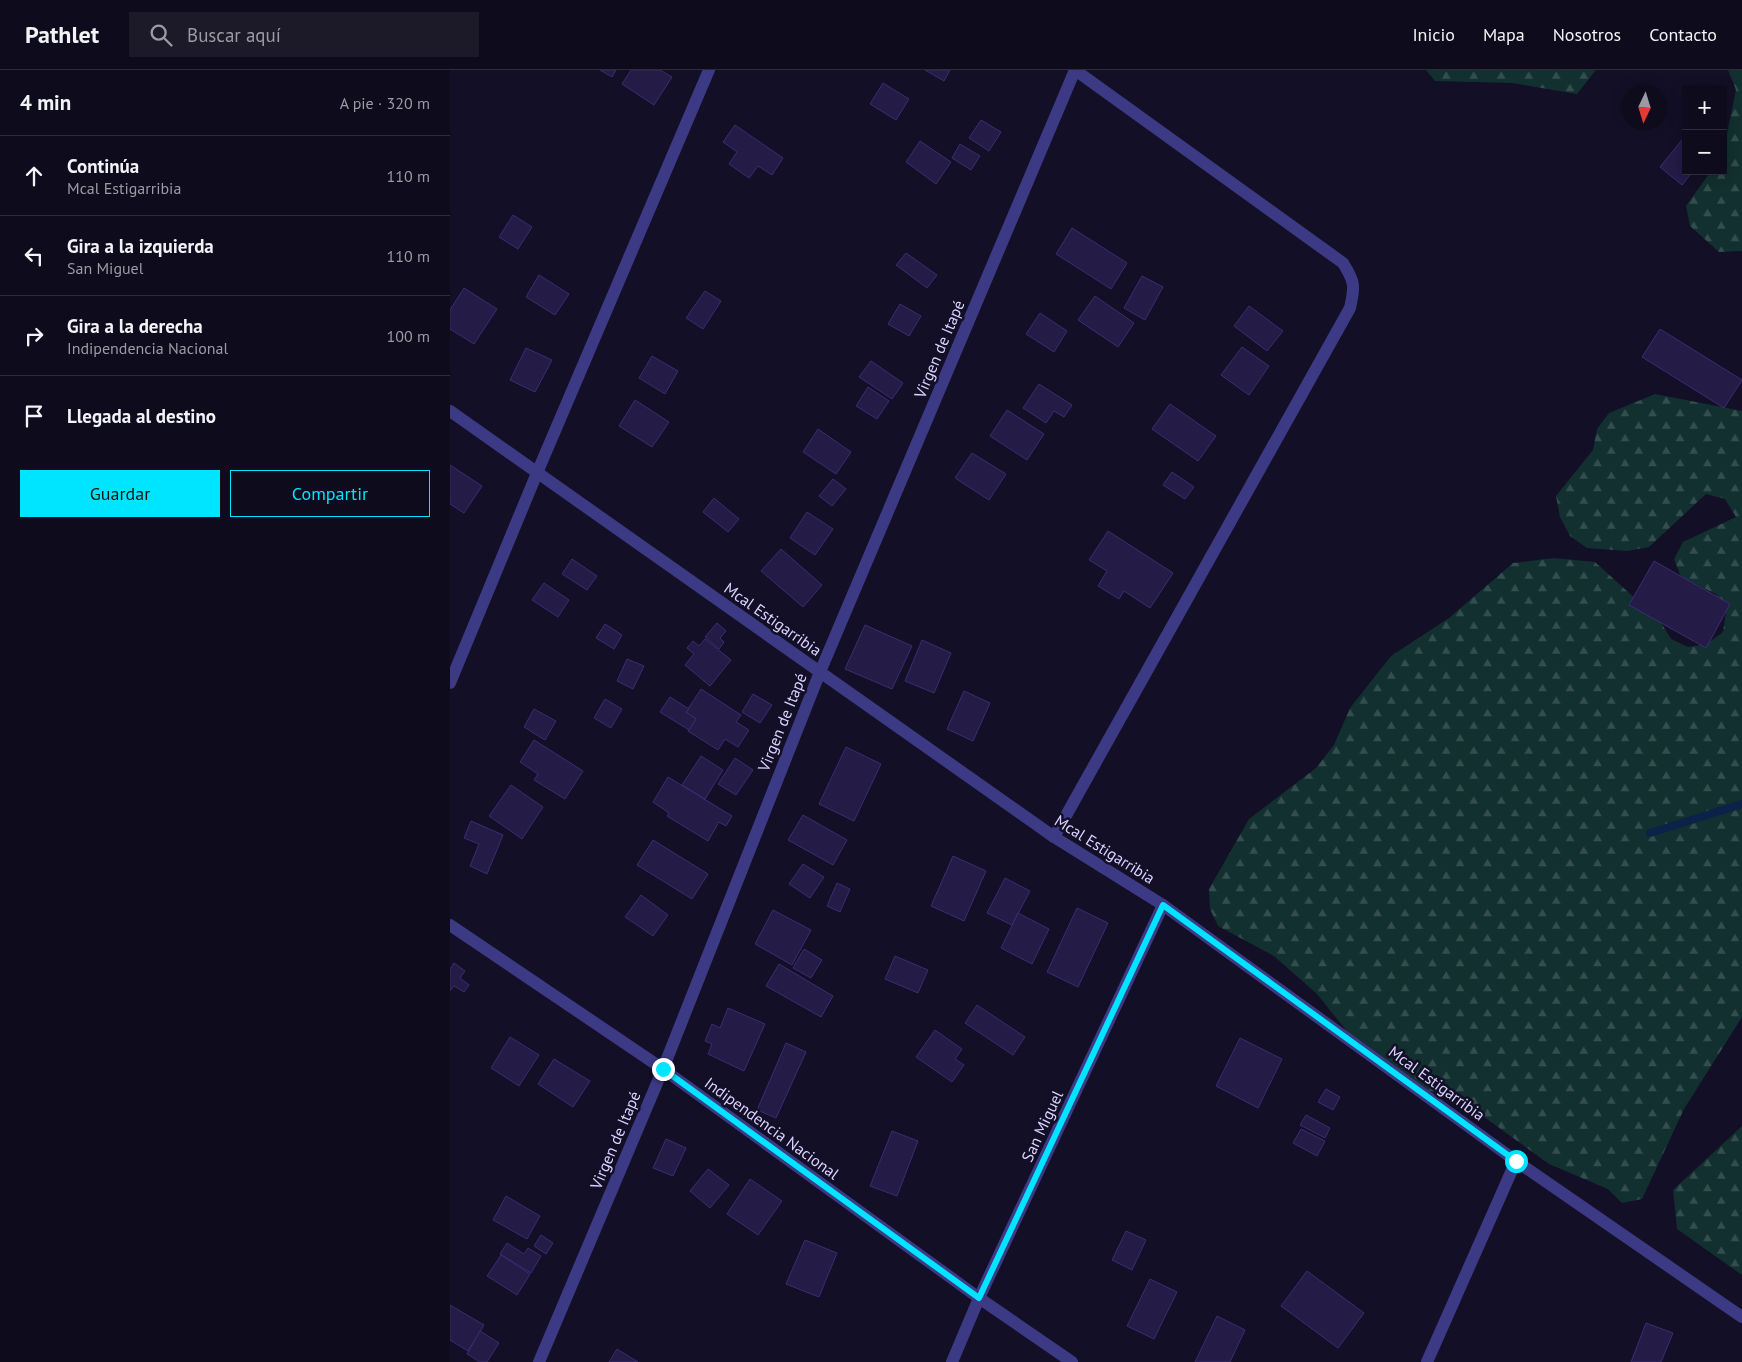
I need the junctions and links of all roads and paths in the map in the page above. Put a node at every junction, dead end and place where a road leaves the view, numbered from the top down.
1 (709, 70) edge
2 (1075, 70) edge
3 (450, 412) edge
4 (537, 473) junction
5 (820, 672) junction
6 (450, 683) edge
7 (1054, 837) junction
8 (1163, 905) junction
9 (450, 924) edge
10 (663, 1069) junction
11 (1516, 1161) junction
12 (979, 1298) junction
13 (1742, 1317) edge
14 (540, 1362) edge
15 (952, 1362) edge
16 (1072, 1362) edge
17 (1427, 1362) edge

1 - 4 street
2 - 5 street, Virgen de Itapé
2 - 7 street
3 - 4 street, Mcal Estigarribia
4 - 5 street, Mcal Estigarribia
4 - 6 street
5 - 7 street, Mcal Estigarribia
5 - 10 street, Virgen de Itapé
7 - 8 street, Mcal Estigarribia
8 - 11 street, Mcal Estigarribia
8 - 12 street, San Miguel
9 - 10 street, Indipendencia Nacional
10 - 12 street, Indipendencia Nacional
10 - 14 street, Virgen de Itapé
11 - 13 street, Mcal Estigarribia
11 - 17 street
12 - 15 street, San Miguel
12 - 16 street, Indipendencia Nacional

